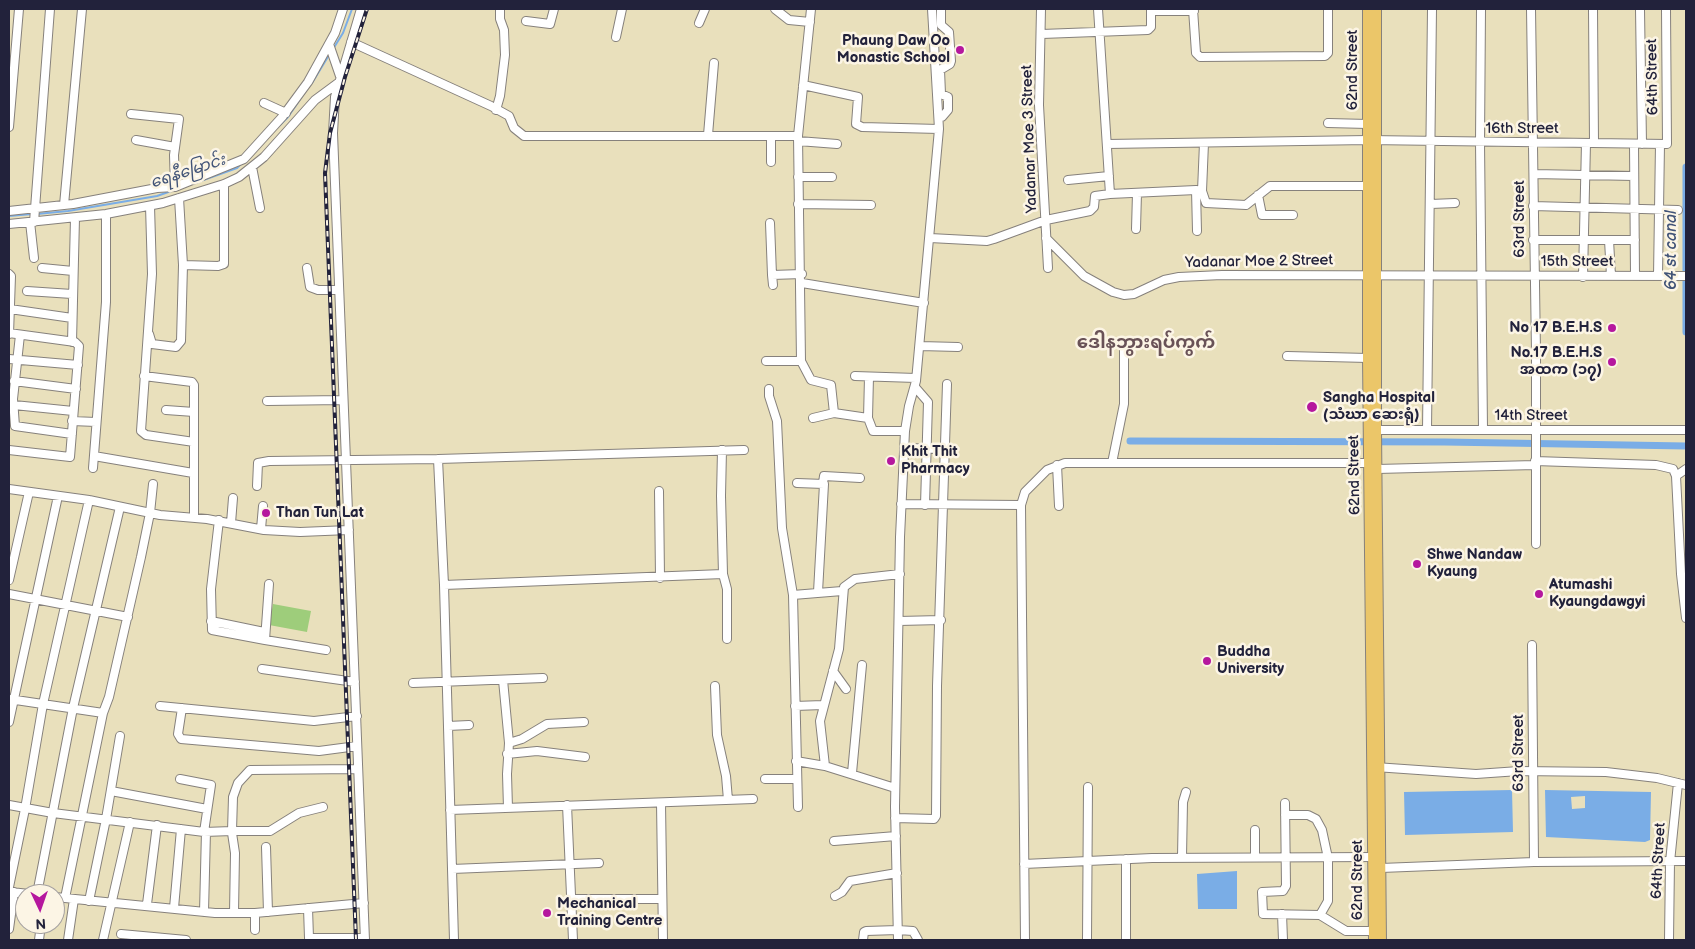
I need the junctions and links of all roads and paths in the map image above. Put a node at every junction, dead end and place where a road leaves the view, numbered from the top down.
1 (19, 9) edge
2 (50, 9) edge
3 (82, 9) edge
4 (343, 9) edge
5 (361, 9) edge
6 (500, 9) edge
7 (554, 9) edge
8 (622, 9) edge
9 (705, 9) edge
10 (775, 9) edge
11 (811, 9) edge
12 (932, 9) edge
13 (941, 9) edge
14 (1041, 9) edge
15 (1098, 9) edge
16 (1328, 9) edge
17 (1368, 9) edge
18 (1376, 9) edge
19 (1432, 9) edge
20 (1481, 9) edge
21 (1531, 9) edge
22 (1593, 9) edge
23 (1640, 9) edge
24 (1666, 9) edge
25 (1151, 10) edge
26 (1193, 10) edge
27 (526, 20) dead end
28 (699, 22) dead end
29 (810, 22) junction
30 (1101, 33) junction
31 (1042, 34) junction
32 (616, 37) dead end
33 (351, 42) junction
34 (330, 45) junction
35 (714, 63) dead end
36 (339, 78) junction
37 (802, 85) junction
38 (264, 103) dead end
39 (496, 110) junction
40 (286, 113) junction
41 (131, 114) dead end
42 (938, 117) junction
43 (1328, 123) dead end
44 (1368, 124) junction
45 (9, 127) edge
46 (939, 129) junction
47 (708, 135) junction
48 (771, 136) junction
49 (798, 139) junction
50 (136, 140) dead end
51 (1372, 140) junction
52 (1431, 141) junction
53 (1204, 142) junction
54 (1480, 142) junction
55 (1534, 142) junction
56 (1590, 143) junction
57 (837, 144) dead end
58 (1107, 144) junction
59 (1638, 144) junction
60 (1663, 144) junction
61 (175, 147) junction
62 (772, 162) dead end
63 (252, 167) junction
64 (1534, 174) junction
65 (1586, 175) junction
66 (1109, 176) junction
67 (1634, 176) junction
68 (798, 177) junction
69 (832, 177) dead end
70 (1068, 180) dead end
71 (224, 184) junction
72 (1372, 186) junction
73 (175, 187) junction
74 (1199, 190) junction
75 (1137, 193) junction
76 (1110, 194) junction
77 (1258, 195) junction
78 (120, 198) junction
79 (178, 198) junction
80 (1454, 203) dead end
81 (798, 204) junction
82 (1431, 204) junction
83 (64, 205) junction
84 (872, 205) dead end
85 (150, 206) junction
86 (1533, 206) junction
87 (260, 208) dead end
88 (1586, 208) junction
89 (125, 209) junction
90 (34, 210) junction
91 (1634, 210) junction
92 (1660, 210) junction
93 (1678, 210) dead end
94 (9, 211) edge
95 (106, 214) junction
96 (1293, 215) dead end
97 (75, 218) junction
98 (1046, 220) junction
99 (33, 221) junction
100 (770, 223) dead end
101 (9, 224) edge
102 (1136, 229) dead end
103 (1197, 232) dead end
104 (930, 238) junction
105 (1046, 238) junction
106 (1534, 240) junction
107 (1584, 240) junction
108 (1609, 240) junction
109 (1635, 240) junction
110 (34, 258) dead end
111 (183, 265) junction
112 (42, 268) dead end
113 (307, 268) dead end
114 (1048, 268) dead end
115 (73, 271) junction
116 (9, 274) edge
117 (802, 274) junction
118 (772, 275) junction
119 (1372, 275) junction
120 (1430, 275) junction
121 (1534, 276) junction
122 (1583, 276) junction
123 (1610, 276) junction
124 (1635, 276) junction
125 (1658, 276) junction
126 (1683, 276) edge
127 (1481, 277) junction
128 (802, 283) junction
129 (773, 285) dead end
130 (26, 290) dead end
131 (338, 290) junction
132 (72, 294) junction
133 (924, 303) junction
134 (10, 309) junction
135 (72, 318) junction
136 (148, 327) junction
137 (9, 334) edge
138 (20, 335) junction
139 (72, 342) junction
140 (920, 346) junction
141 (958, 347) dead end
142 (1124, 350) dead end
143 (1287, 356) dead end
144 (1368, 358) junction
145 (13, 360) edge
146 (766, 361) dead end
147 (801, 361) junction
148 (78, 365) junction
149 (144, 376) junction
150 (855, 376) dead end
151 (869, 377) junction
152 (12, 378) edge
153 (916, 378) junction
154 (948, 384) dead end
155 (915, 387) junction
156 (770, 388) dead end
157 (76, 389) junction
158 (12, 400) edge
159 (342, 400) junction
160 (267, 401) dead end
161 (166, 410) dead end
162 (73, 411) junction
163 (194, 412) junction
164 (834, 413) junction
165 (813, 418) dead end
166 (868, 418) junction
167 (11, 421) edge
168 (72, 421) junction
169 (96, 422) junction
170 (1482, 429) junction
171 (1427, 430) junction
172 (1686, 430) edge
173 (905, 431) junction
174 (1536, 431) junction
175 (1374, 433) junction
176 (72, 434) junction
177 (194, 442) junction
178 (904, 448) junction
179 (926, 449) junction
180 (947, 449) junction
181 (9, 450) edge
182 (722, 450) junction
183 (744, 450) dead end
184 (94, 456) junction
185 (438, 459) junction
186 (346, 460) junction
187 (1374, 462) junction
188 (1112, 463) junction
189 (1535, 463) junction
190 (1057, 465) junction
191 (93, 468) dead end
192 (1686, 469) edge
193 (193, 473) junction
194 (1676, 476) junction
195 (860, 478) dead end
196 (797, 483) dead end
197 (823, 483) junction
198 (153, 484) dead end
199 (258, 486) dead end
200 (9, 489) edge
201 (659, 491) dead end
202 (29, 492) junction
203 (58, 496) junction
204 (233, 498) dead end
205 (89, 500) junction
206 (901, 504) junction
207 (925, 505) junction
208 (1021, 505) junction
209 (263, 506) dead end
210 (944, 506) junction
211 (1059, 506) dead end
212 (120, 508) junction
213 (150, 513) junction
214 (194, 517) junction
215 (219, 520) junction
216 (232, 523) junction
217 (261, 529) junction
218 (349, 530) junction
219 (1536, 544) dead end
220 (723, 574) junction
221 (900, 574) junction
222 (660, 578) junction
223 (9, 580) edge
224 (269, 584) dead end
225 (444, 585) junction
226 (842, 590) junction
227 (818, 592) junction
228 (9, 594) edge
229 (793, 595) junction
230 (34, 599) junction
231 (64, 606) junction
232 (97, 611) junction
233 (128, 616) junction
234 (1686, 618) edge
235 (941, 620) junction
236 (899, 621) junction
237 (264, 636) junction
238 (727, 639) dead end
239 (1532, 645) dead end
240 (326, 650) dead end
241 (862, 665) dead end
242 (262, 669) dead end
243 (833, 670) junction
244 (543, 678) dead end
245 (446, 680) junction
246 (503, 680) junction
247 (356, 682) junction
248 (413, 683) dead end
249 (716, 686) dead end
250 (846, 689) dead end
251 (11, 699) edge
252 (43, 704) junction
253 (823, 705) junction
254 (160, 706) dead end
255 (795, 706) junction
256 (73, 708) junction
257 (182, 708) junction
258 (103, 713) junction
259 (356, 716) junction
260 (9, 722) edge
261 (584, 722) dead end
262 (469, 725) dead end
263 (448, 726) junction
264 (120, 736) dead end
265 (509, 743) junction
266 (357, 746) junction
267 (508, 754) junction
268 (585, 757) dead end
269 (796, 761) junction
270 (825, 766) junction
271 (1376, 767) junction
272 (358, 770) junction
273 (1532, 771) junction
274 (852, 773) junction
275 (180, 779) dead end
276 (765, 779) dead end
277 (797, 779) junction
278 (1678, 783) junction
279 (1686, 785) edge
280 (1088, 786) dead end
281 (895, 788) junction
282 (110, 791) junction
283 (1186, 792) dead end
284 (752, 799) dead end
285 (728, 800) junction
286 (661, 803) junction
287 (1285, 804) dead end
288 (9, 805) edge
289 (567, 805) junction
290 (323, 807) dead end
291 (798, 807) dead end
292 (26, 808) junction
293 (508, 808) junction
294 (207, 809) junction
295 (450, 810) junction
296 (53, 813) junction
297 (1285, 815) junction
298 (82, 816) junction
299 (895, 818) junction
300 (106, 819) junction
301 (130, 822) junction
302 (157, 825) junction
303 (181, 829) junction
304 (1255, 830) dead end
305 (205, 831) junction
306 (232, 832) junction
307 (896, 836) junction
308 (834, 841) dead end
309 (266, 847) dead end
310 (1182, 857) junction
311 (1377, 857) junction
312 (1126, 858) junction
313 (1255, 858) junction
314 (1286, 858) junction
315 (1328, 858) junction
316 (1087, 860) junction
317 (1686, 861) edge
318 (1534, 862) junction
319 (1670, 862) junction
320 (599, 863) dead end
321 (570, 864) junction
322 (1024, 864) junction
323 (1380, 868) junction
324 (452, 870) junction
325 (897, 873) junction
326 (39, 884) edge
327 (10, 890) edge
328 (65, 893) edge
329 (835, 896) dead end
330 (65, 898) edge
331 (74, 899) junction
332 (572, 899) junction
333 (661, 899) junction
334 (89, 901) junction
335 (110, 903) junction
336 (364, 903) junction
337 (147, 904) junction
338 (174, 908) junction
339 (308, 908) junction
340 (204, 912) junction
341 (268, 912) junction
342 (255, 913) junction
343 (234, 914) junction
344 (1282, 914) junction
345 (1320, 916) junction
346 (9, 929) edge
347 (255, 930) dead end
348 (898, 930) junction
349 (122, 934) dead end
350 (1352, 936) edge
351 (1378, 936) edge
352 (309, 939) edge
353 (365, 939) edge
354 (68, 940) edge
355 (103, 940) edge
356 (186, 940) edge
357 (454, 940) edge
358 (573, 940) edge
359 (663, 940) edge
360 (863, 940) edge
361 (898, 940) edge
362 (918, 940) edge
363 (1026, 940) edge
364 (1087, 940) edge
365 (1126, 940) edge
366 (1283, 940) edge
367 (1669, 940) edge

1 - 45 street
2 - 90 street
3 - 83 street
4 - 34 street
5 - 33 street
6 - 39 street
7 - 27 street
8 - 32 street
9 - 28 street
10 - 29 street
11 - 29 street
12 - 42 street
13 - 42 street
14 - 31 street, Yadanar Moe 3 Street
15 - 30 street
16 - 26 street
17 - 44 main road, 62nd Street
18 - 51 main road, 62nd Street
19 - 52 street
20 - 54 street
21 - 55 street, 63rd Street
22 - 56 street
23 - 59 street
24 - 60 street, 64th Street
25 - 26 street
25 - 30 street
29 - 37 street
30 - 31 street
30 - 58 street
31 - 98 street, Yadanar Moe 3 Street
33 - 36 street
33 - 39 street
34 - 36 street
34 - 40 street
35 - 47 street
36 - 63 street
36 - 131 street
37 - 46 street
37 - 49 street
38 - 40 street
39 - 47 street
40 - 73 street
41 - 61 street
42 - 46 street
43 - 44 street
44 - 51 main road, 62nd Street
46 - 104 street
47 - 48 street
48 - 49 street
48 - 62 street
49 - 57 street
49 - 68 street
50 - 61 street
51 - 52 street, 16th Street
51 - 53 street, 16th Street
51 - 72 main road, 62nd Street
52 - 54 street, 16th Street
52 - 82 street
53 - 58 street, 16th Street
53 - 74 street
54 - 55 street, 16th Street
54 - 127 street
55 - 56 street, 16th Street
55 - 64 street, 63rd Street
56 - 59 street, 16th Street
56 - 65 street
58 - 66 street
59 - 60 street, 16th Street
59 - 67 street
60 - 92 street, 64th Street
61 - 73 street
63 - 71 street
63 - 87 street
64 - 65 street
64 - 86 street, 63rd Street
65 - 67 street
65 - 88 street
66 - 70 street
66 - 76 street
67 - 91 street
68 - 69 street
68 - 81 street
71 - 79 street
71 - 111 street
72 - 77 street
72 - 119 main road, 62nd Street
73 - 78 street
74 - 75 street
74 - 77 street
74 - 103 street
75 - 76 street
75 - 102 street
76 - 98 street
77 - 96 street
78 - 83 street
78 - 89 street
79 - 85 street
79 - 111 street
80 - 82 street
81 - 84 street
81 - 117 street
82 - 120 street
83 - 90 street
85 - 89 street
85 - 136 street
86 - 88 street
86 - 106 street, 63rd Street
88 - 91 street
88 - 107 street
89 - 95 street
90 - 94 street
90 - 99 street
91 - 92 street
91 - 109 street
92 - 93 street
92 - 125 street, 64th Street
95 - 97 street
95 - 169 street
97 - 99 street
97 - 115 street
98 - 104 street
98 - 105 street, Yadanar Moe 3 Street
99 - 101 street
99 - 110 street
100 - 118 street
104 - 133 street
105 - 114 street, Yadanar Moe 3 Street
105 - 119 street, Yadanar Moe 2 Street
106 - 107 street
106 - 121 street, 63rd Street
107 - 108 street
107 - 122 street
108 - 109 street
108 - 123 street
109 - 124 street
111 - 136 street
112 - 115 street
113 - 131 street
115 - 132 street
116 - 134 street
117 - 118 street
117 - 128 street
118 - 129 street
119 - 120 street, 15th Street
119 - 144 main road, 62nd Street
119 - 175 main road, 62nd Street
120 - 127 street, 15th Street
120 - 171 street
121 - 122 street, 15th Street
121 - 127 street, 15th Street
121 - 174 street, 63rd Street
122 - 123 street, 15th Street
123 - 124 street, 15th Street
124 - 125 street, 15th Street
125 - 126 street, 15th Street
127 - 170 street
128 - 133 street
128 - 147 street
130 - 132 street
131 - 159 street
132 - 135 street
133 - 140 street
134 - 135 street
134 - 137 street
135 - 139 street
136 - 149 street
137 - 138 street
138 - 139 street
138 - 145 street
139 - 148 street
140 - 141 street
140 - 153 street
142 - 188 street
143 - 144 street
144 - 175 main road, 62nd Street
145 - 148 street
145 - 152 street
146 - 147 street
147 - 164 street
148 - 157 street
149 - 163 street
149 - 177 street
150 - 151 street
151 - 153 street
151 - 166 street
152 - 157 street
152 - 158 street
153 - 155 street
154 - 180 street
155 - 173 street
155 - 179 street
156 - 229 street
157 - 162 street
158 - 162 street
158 - 167 street
159 - 160 street
159 - 186 street
161 - 163 street
162 - 168 street
163 - 177 street
164 - 165 street
164 - 166 street
166 - 173 street
167 - 176 street
168 - 169 street
168 - 176 street
169 - 184 street
170 - 171 street, 14th Street
170 - 174 street, 14th Street
171 - 175 street, 14th Street
172 - 174 street, 14th Street
173 - 178 street
174 - 189 street, 63rd Street
175 - 187 main road, 62nd Street
176 - 181 street
177 - 193 street
178 - 179 street
178 - 206 street
179 - 180 street
179 - 207 street
180 - 210 street
182 - 183 street
182 - 185 street
182 - 220 street
184 - 191 street
184 - 193 street
185 - 186 street
185 - 225 street
186 - 199 street
186 - 218 street
187 - 188 street
187 - 189 street
187 - 271 main road, 62nd Street
188 - 190 street
189 - 194 street
189 - 219 street, 63rd Street
190 - 208 street
190 - 211 street
192 - 194 street
193 - 214 street
194 - 234 street
195 - 197 street
196 - 197 street
197 - 227 street
198 - 213 street
200 - 202 street
201 - 222 street
202 - 203 street
202 - 223 street
203 - 205 street
203 - 230 street
204 - 216 street
205 - 212 street
205 - 231 street
206 - 207 street
206 - 221 street
207 - 210 street
208 - 210 street
208 - 322 street
209 - 217 street
210 - 235 street
212 - 213 street
212 - 232 street
213 - 214 street
213 - 233 street
214 - 215 street
215 - 216 street
215 - 237 street
216 - 217 street
217 - 218 street
218 - 247 street
220 - 222 street
220 - 238 street
221 - 226 street
221 - 236 street
222 - 225 street
224 - 237 street
225 - 245 street
226 - 227 street
226 - 243 street
227 - 229 street
228 - 230 street
229 - 255 street
230 - 231 street
230 - 251 street
231 - 232 street
231 - 252 street
232 - 233 street
232 - 256 street
233 - 258 street
235 - 236 street
235 - 299 street
236 - 281 street
237 - 240 street
239 - 273 street, 63rd Street
241 - 274 street
242 - 247 street
243 - 250 street
243 - 253 street
244 - 246 street
245 - 246 street
245 - 248 street
245 - 263 street
246 - 265 street
247 - 259 street
249 - 285 street
251 - 252 street
251 - 260 street
252 - 256 street
252 - 292 street
253 - 255 street
253 - 270 street
254 - 257 street
255 - 269 street
256 - 258 street
256 - 296 street
257 - 259 street
257 - 266 street
258 - 298 street
259 - 266 street
261 - 265 street
262 - 263 street
263 - 295 street
264 - 282 street
265 - 267 street
266 - 272 street
267 - 268 street
267 - 293 street
269 - 270 street
269 - 277 street
270 - 274 street
271 - 273 street
271 - 311 main road, 62nd Street
272 - 306 street
272 - 336 street
273 - 278 street
273 - 318 street, 63rd Street
274 - 281 street
275 - 294 street
276 - 277 street
277 - 291 street
278 - 279 street
278 - 319 street, 64th Street
280 - 316 street
281 - 299 street
282 - 294 street
282 - 300 street
283 - 310 street
284 - 285 street
285 - 286 street
286 - 289 street
286 - 333 street
287 - 297 street
288 - 292 street
289 - 293 street
289 - 321 street
290 - 306 street
292 - 296 street
292 - 327 street
293 - 295 street
294 - 305 street
295 - 324 street
296 - 298 street
296 - 326 street
297 - 314 street
297 - 315 street
298 - 300 street
298 - 328 street
299 - 307 street
300 - 301 street
300 - 334 street
301 - 302 street
301 - 335 street
302 - 303 street
302 - 337 street
303 - 305 street
303 - 338 street
304 - 313 street
305 - 306 street
305 - 340 street
306 - 343 street
307 - 308 street
307 - 325 street
309 - 341 street
310 - 312 street
310 - 313 street
311 - 315 street
311 - 323 main road, 62nd Street
311 - 351 main road, 62nd Street
312 - 316 street
312 - 365 street
313 - 314 street
314 - 315 street
314 - 344 street
315 - 345 street
316 - 322 street
316 - 364 street
317 - 319 street
318 - 319 street
318 - 323 street
319 - 367 street, 64th Street
320 - 321 street
321 - 324 street
321 - 332 street
322 - 363 street
323 - 351 main road, 62nd Street
324 - 357 street
325 - 329 street
325 - 348 street
327 - 346 street
330 - 331 street
331 - 334 street
331 - 354 street
332 - 333 street
332 - 358 street
333 - 359 street
334 - 335 street
335 - 337 street
335 - 355 street
336 - 339 street
336 - 353 street
337 - 338 street
338 - 340 street
339 - 341 street
339 - 352 street
340 - 343 street
341 - 342 street
342 - 343 street
342 - 347 street
344 - 345 street
344 - 366 street
345 - 350 street
348 - 360 street
348 - 361 street
348 - 362 street
349 - 356 street
350 - 351 street
352 - 353 street

